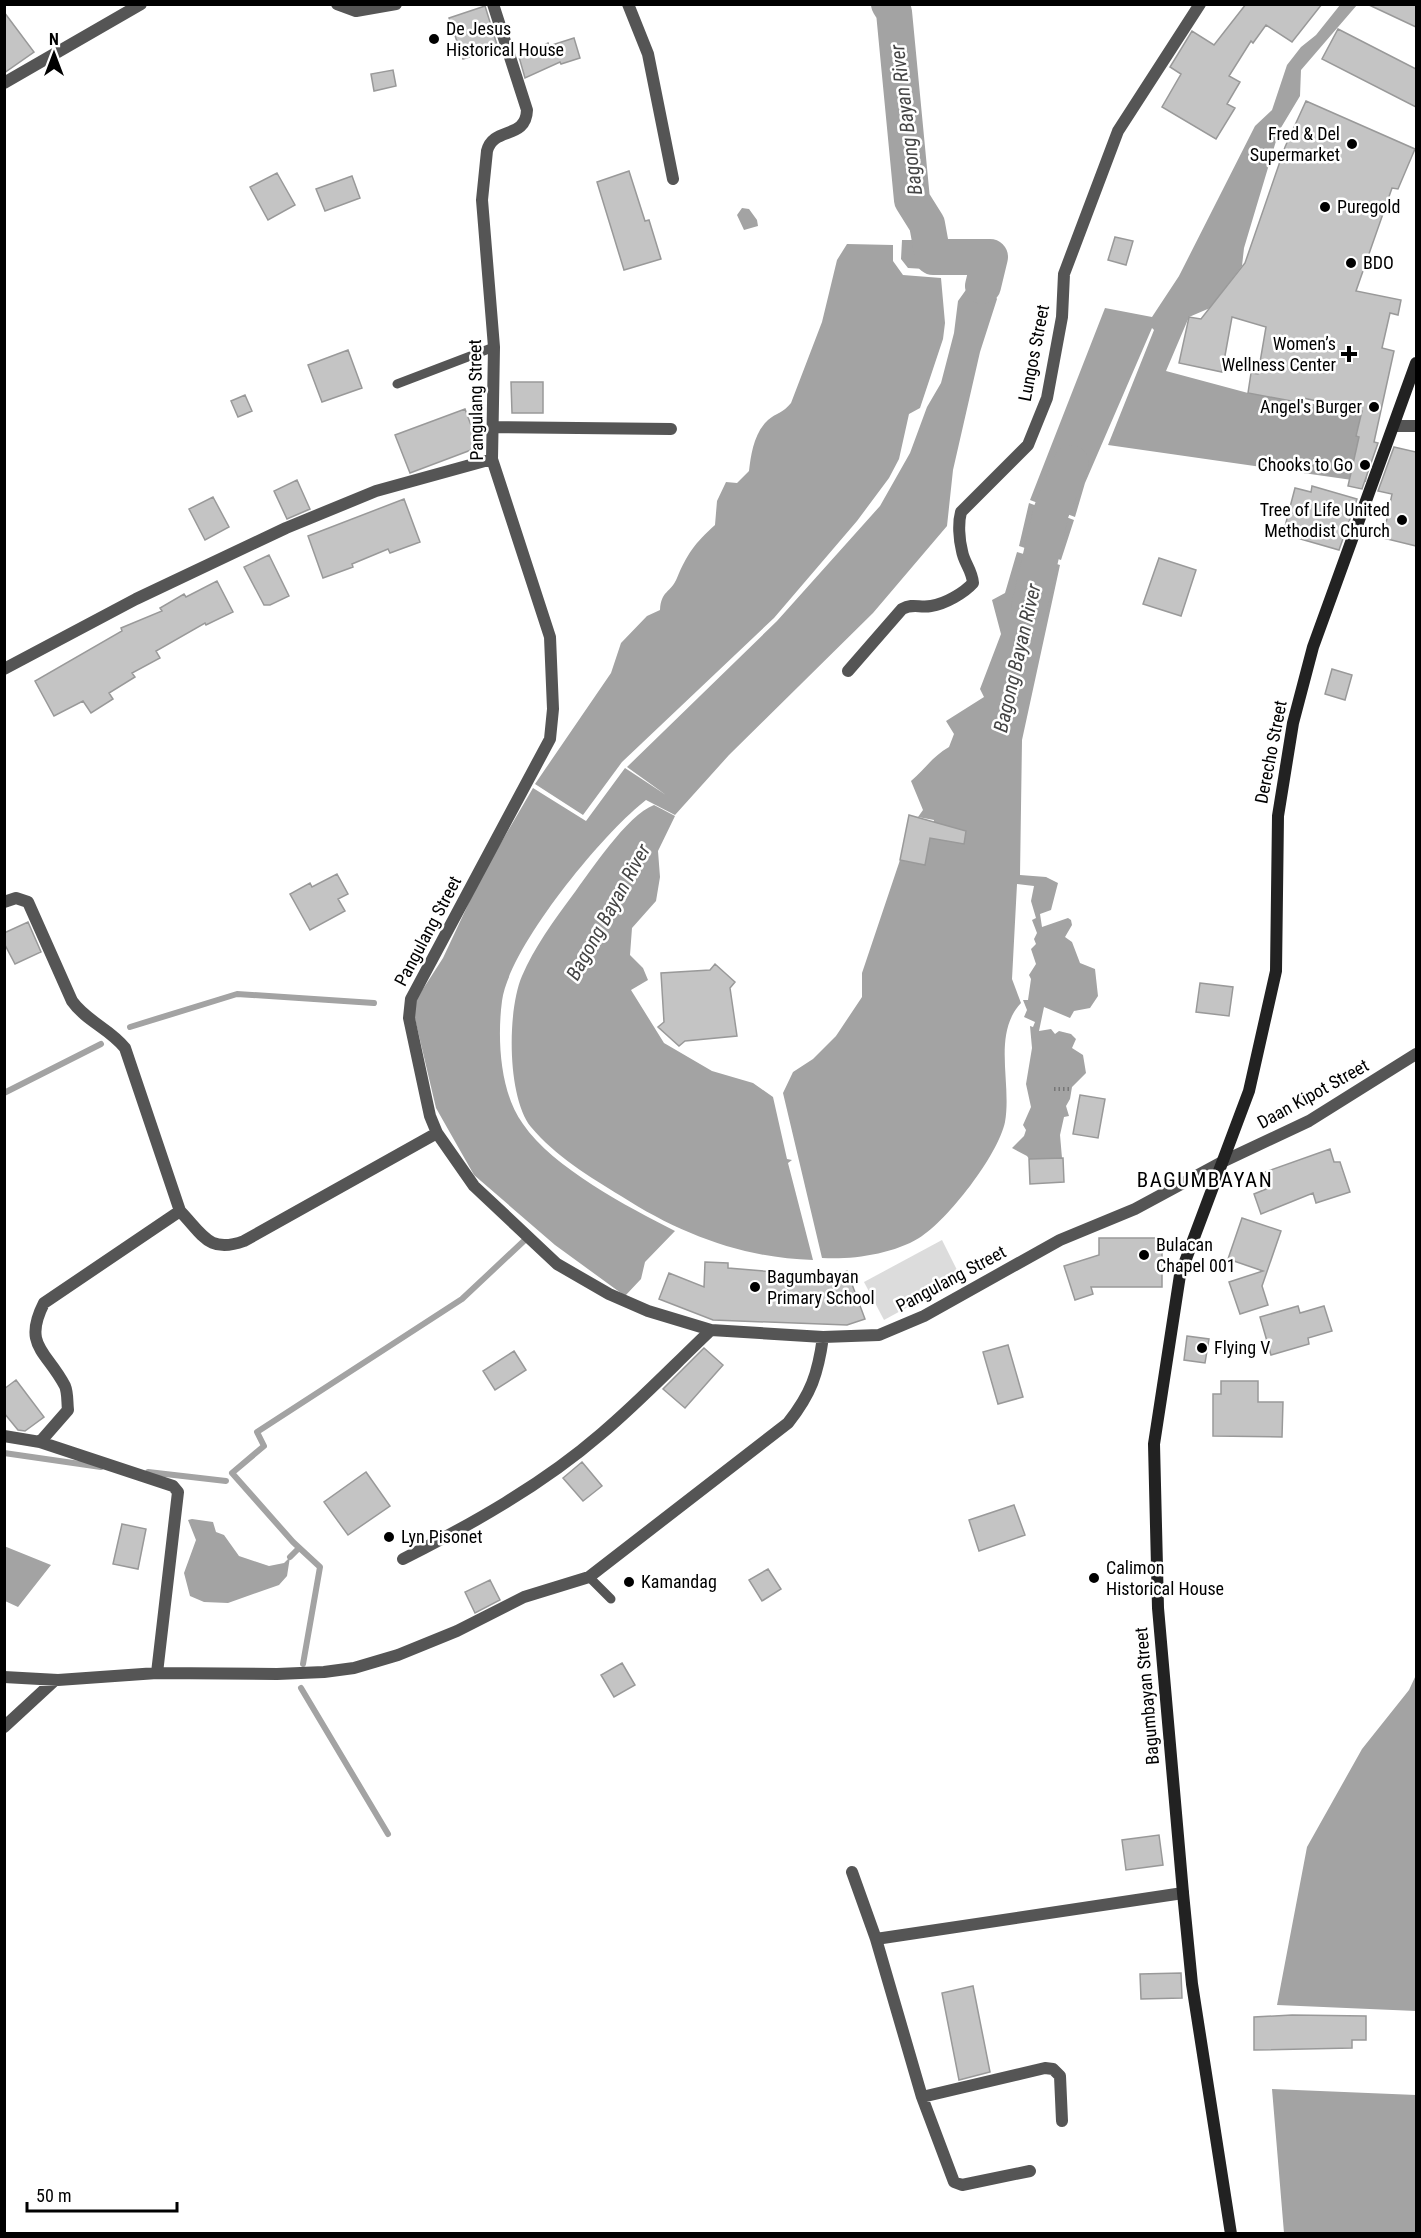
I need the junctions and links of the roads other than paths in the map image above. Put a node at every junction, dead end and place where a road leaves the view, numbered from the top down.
1 (141, 4) edge
2 (337, 4) edge
3 (493, 4) edge
4 (627, 4) edge
5 (1200, 4) edge
6 (393, 5) edge
7 (4, 83) edge
8 (673, 178) dead end
9 (494, 347) junction
10 (1416, 363) edge
11 (397, 384) dead end
12 (1395, 426) junction
13 (1416, 426) edge
14 (492, 427) junction
15 (671, 429) dead end
16 (492, 459) junction
17 (4, 669) edge
18 (848, 671) dead end
19 (4, 902) edge
20 (1416, 1054) edge
21 (436, 1133) junction
22 (1224, 1161) junction
23 (180, 1211) junction
24 (711, 1330) junction
25 (823, 1337) junction
26 (4, 1437) edge
27 (40, 1443) junction
28 (403, 1559) dead end
29 (589, 1577) junction
30 (612, 1599) dead end
31 (157, 1673) junction
32 (4, 1677) edge
33 (55, 1680) junction
34 (4, 1728) edge
35 (852, 1872) dead end
36 (1184, 1893) junction
37 (876, 1940) junction
38 (922, 2097) junction
39 (1062, 2121) dead end
40 (1030, 2171) dead end
41 (1231, 2234) edge

1 - 7 street
2 - 6 street
3 - 9 street, Pangulang Street
4 - 8 street
5 - 18 street, Lungos Street
9 - 11 lane
9 - 14 street, Pangulang Street
10 - 12 main road, Derecho Street
12 - 13 street
12 - 22 main road, Derecho Street
14 - 15 street
14 - 16 street, Pangulang Street
16 - 17 street
16 - 21 street, Pangulang Street
19 - 23 street
20 - 22 street, Daan Kipot Street
21 - 23 street
21 - 24 street, Pangulang Street
22 - 25 street, Pangulang Street
22 - 36 main road, Bagumbayan Street
23 - 27 street
24 - 25 street, Pangulang Street
24 - 28 street
25 - 29 street
26 - 27 street
27 - 31 street
29 - 30 lane
29 - 31 street
31 - 33 street
32 - 33 street
33 - 34 street
35 - 37 street
36 - 37 street
36 - 41 main road, Bagumbayan Street
37 - 38 street
38 - 39 street
38 - 40 street

